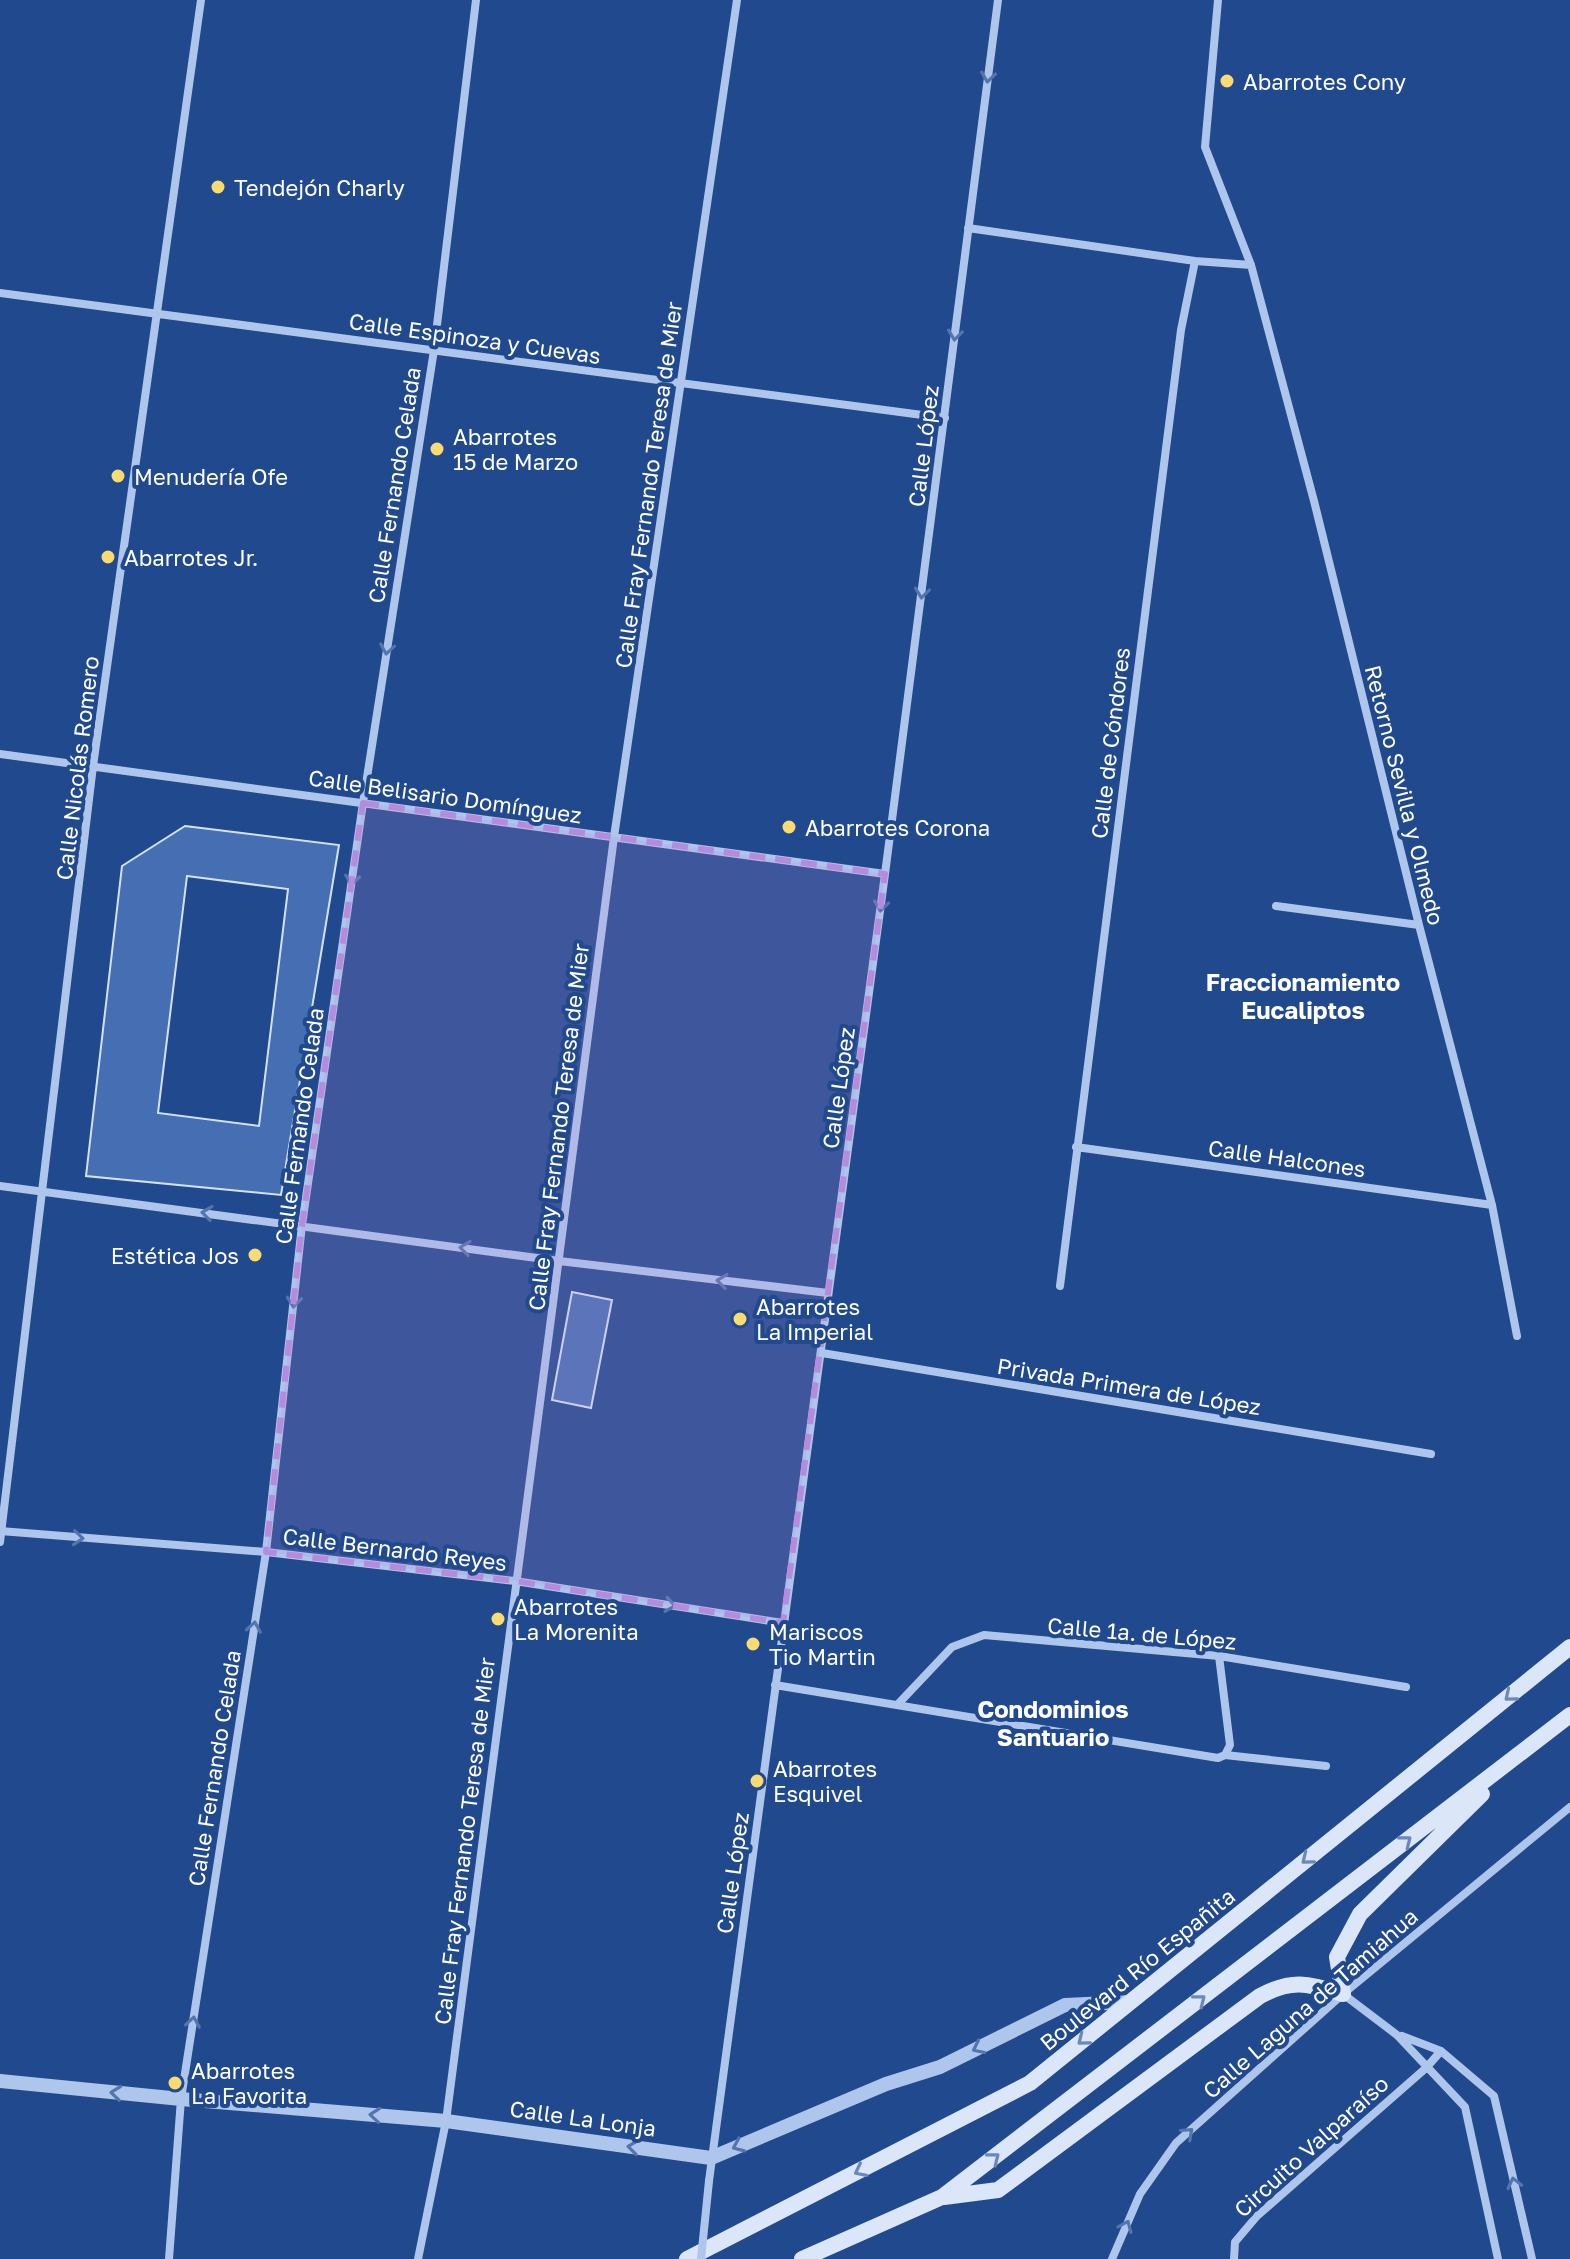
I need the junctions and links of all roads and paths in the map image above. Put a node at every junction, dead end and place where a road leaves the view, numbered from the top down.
1 (201, 0) edge
2 (476, 0) edge
3 (737, 0) edge
4 (998, 0) edge
5 (1218, 0) edge
6 (968, 228) junction
7 (1195, 261) junction
8 (1251, 265) junction
9 (0, 293) edge
10 (159, 314) junction
11 (434, 350) junction
12 (681, 383) junction
13 (945, 418) junction
14 (0, 754) edge
15 (93, 766) junction
16 (363, 803) junction
17 (614, 837) junction
18 (885, 874) junction
19 (1276, 906) dead end
20 (1419, 925) junction
21 (1076, 1147) junction
22 (0, 1186) edge
23 (43, 1192) junction
24 (1492, 1205) junction
25 (302, 1225) junction
26 (559, 1261) junction
27 (1060, 1286) dead end
28 (828, 1293) junction
29 (1517, 1336) dead end
30 (822, 1353) junction
31 (1431, 1454) dead end
32 (1, 1532) edge
33 (0, 1542) edge
34 (266, 1552) junction
35 (515, 1581) junction
36 (783, 1623) junction
37 (1570, 1647) edge
38 (1219, 1656) junction
39 (775, 1685) junction
40 (1406, 1687) dead end
41 (899, 1703) junction
42 (1570, 1715) edge
43 (1532, 1745) junction
44 (1225, 1755) junction
45 (1326, 1766) dead end
46 (1570, 1807) edge
47 (1343, 1994) junction
48 (1130, 2002) junction
49 (1397, 2035) junction
50 (1441, 2051) junction
51 (1426, 2068) junction
52 (0, 2081) edge
53 (181, 2099) junction
54 (446, 2121) junction
55 (711, 2158) junction
56 (942, 2197) junction
57 (169, 2259) edge
58 (418, 2259) edge
59 (687, 2259) edge
60 (701, 2259) edge
61 (802, 2259) edge
62 (1112, 2259) edge
63 (1234, 2259) edge
64 (1498, 2259) edge
65 (1532, 2259) edge

1 - 10 street, Calle Nicolás Romero
2 - 11 street, Calle Fernando Celada
3 - 12 street, Calle Fray Fernando Teresa de Mier
4 -> 6 street, Calle López
5 - 8 street, Retorno Sevilla y Olmedo
6 - 7 street
6 -> 13 street, Calle López
7 - 8 street
7 - 21 street, Calle de Cóndores
8 - 20 street, Retorno Sevilla y Olmedo
9 - 10 street, Calle Espinoza y Cuevas
10 - 11 street, Calle Espinoza y Cuevas
10 - 15 street, Calle Nicolás Romero
11 - 12 street, Calle Espinoza y Cuevas
11 -> 16 street, Calle Fernando Celada
12 - 13 street, Calle Espinoza y Cuevas
12 - 17 street, Calle Fray Fernando Teresa de Mier
13 -> 18 street, Calle López
14 - 15 street, Calle Belisario Domínguez
15 - 16 street, Calle Belisario Domínguez
15 - 23 street, Calle Nicolás Romero
16 - 17 street, Calle Belisario Domínguez
16 -> 25 street, Calle Fernando Celada
17 - 18 street, Calle Belisario Domínguez
17 - 26 street, Calle Fray Fernando Teresa de Mier
18 -> 28 street, Calle López
19 - 20 street
20 - 24 street, Retorno Sevilla y Olmedo
21 - 24 street, Calle Halcones
21 - 27 street, Calle de Cóndores
22 - 23 street
25 -> 23 street
23 - 32 street, Calle Nicolás Romero
24 - 29 street, Retorno Sevilla y Olmedo
26 -> 25 street
25 -> 34 street, Calle Fernando Celada
28 -> 26 street
26 - 35 street, Calle Fray Fernando Teresa de Mier
28 - 30 street, Calle López
30 - 31 street, Privada Primera de López
30 - 36 street, Calle López
32 - 33 street, Calle Nicolás Romero
32 -> 34 street, Calle Bernardo Reyes
34 - 35 street, Calle Bernardo Reyes
53 -> 34 street, Calle Fernando Celada
35 -> 36 street, Calle Bernardo Reyes
35 - 54 street, Calle Fray Fernando Teresa de Mier
36 - 39 street, Calle López
37 -> 48 main road, Boulevard Río Españita
38 - 40 street, Calle 1a. de López
38 - 41 street, Calle 1a. de López
38 - 44 street
39 - 41 street
39 - 55 street, Calle López
41 - 44 street
42 - 43 main road
43 - 47 main road
56 -> 43 main road
44 - 45 street
46 - 47 street, Calle Laguna de Tamiahua
47 - 49 street
47 - 56 main road
62 -> 47 street, Calle Laguna de Tamiahua
48 -> 55 street
48 -> 59 main road, Boulevard Río Españita
49 - 50 street
49 - 51 street
50 - 51 street, Circuito Valparaíso
65 -> 50 street
51 - 63 street, Circuito Valparaíso
51 - 64 street
53 -> 52 street, Calle La Lonja
54 -> 53 street, Calle La Lonja
53 - 57 street, Calle Fernando Celada
55 -> 54 street, Calle La Lonja
54 - 58 street, Calle Fray Fernando Teresa de Mier
55 - 60 street, Calle López, bridge
56 - 61 main road

